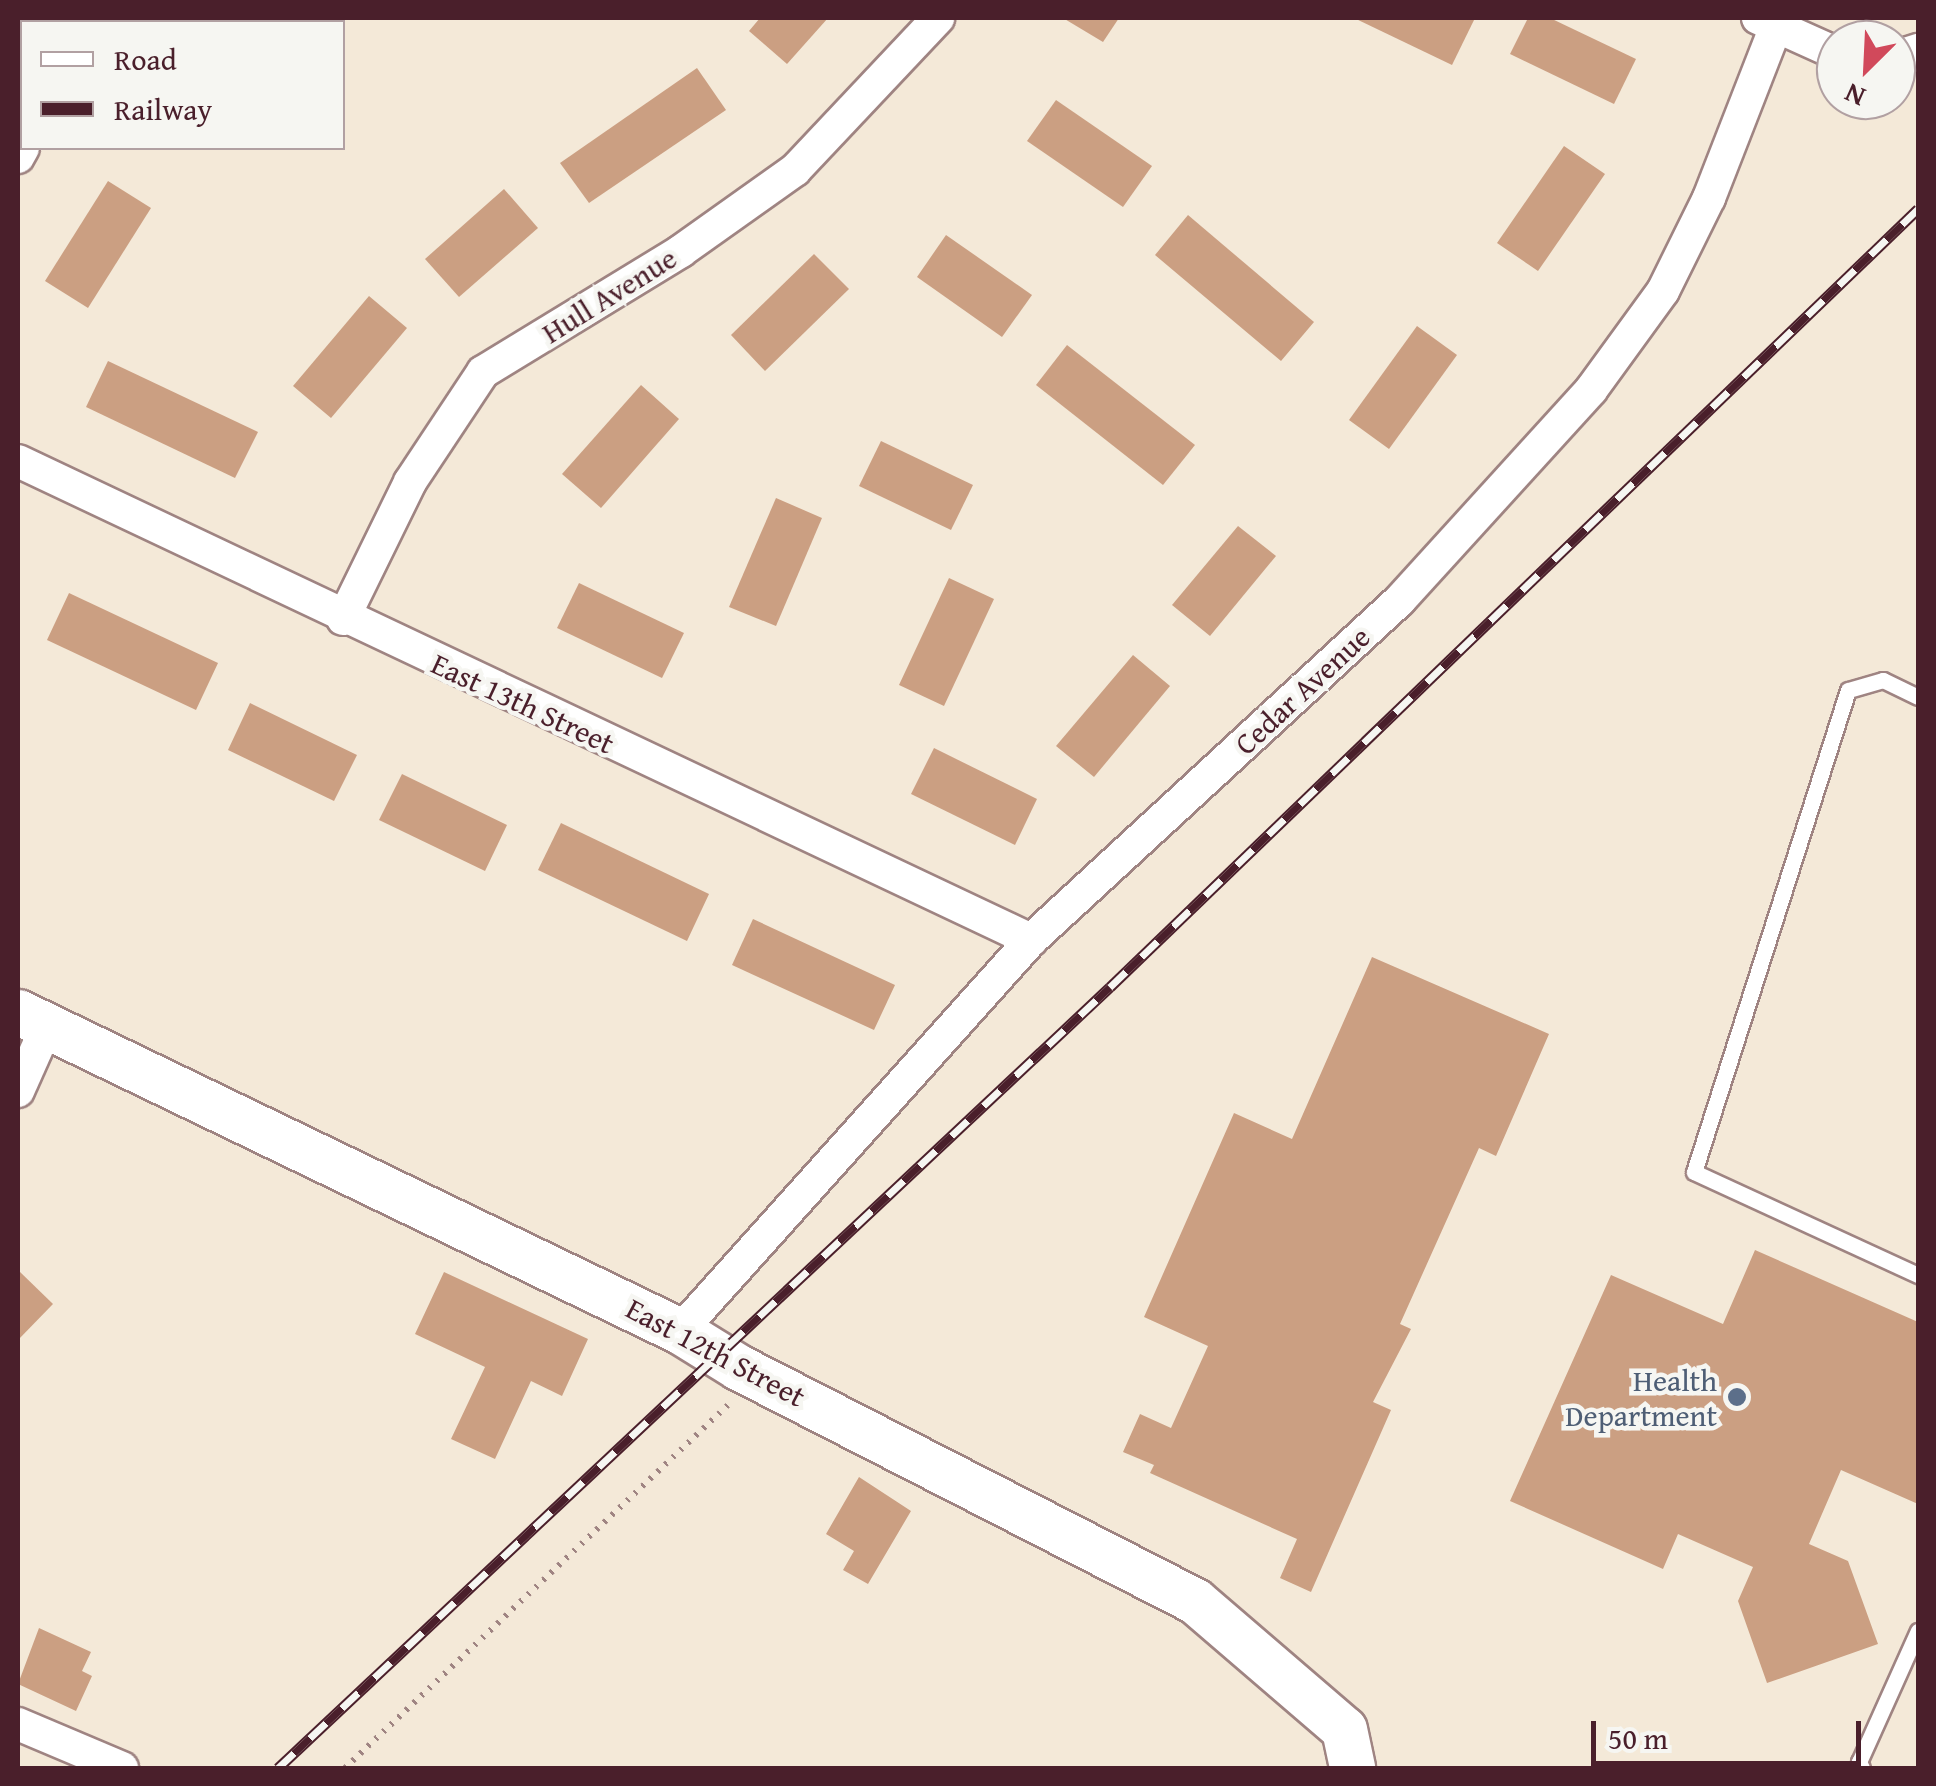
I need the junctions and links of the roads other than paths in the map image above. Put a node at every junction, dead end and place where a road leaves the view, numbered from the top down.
1 (938, 18) edge
2 (1767, 22) edge
3 (1816, 44) edge
4 (18, 462) edge
5 (343, 619) junction
6 (1918, 697) edge
7 (1031, 940) junction
8 (32, 1019) edge
9 (18, 1091) edge
10 (1918, 1275) edge
11 (680, 1331) junction
12 (1918, 1631) edge
13 (18, 1724) edge
14 (122, 1768) edge
15 (1352, 1768) edge
16 (1862, 1768) edge

1 - 5 street, Hull Avenue
2 - 3 street, Cedar Avenue
2 - 7 street, Cedar Avenue
4 - 5 street, East 13th Street
5 - 7 street, East 13th Street
6 - 10 lane
7 - 11 street, Cedar Avenue
8 - 9 street
8 - 11 main road, East 12th Street
11 - 15 main road, East 12th Street
12 - 16 lane
13 - 14 street

